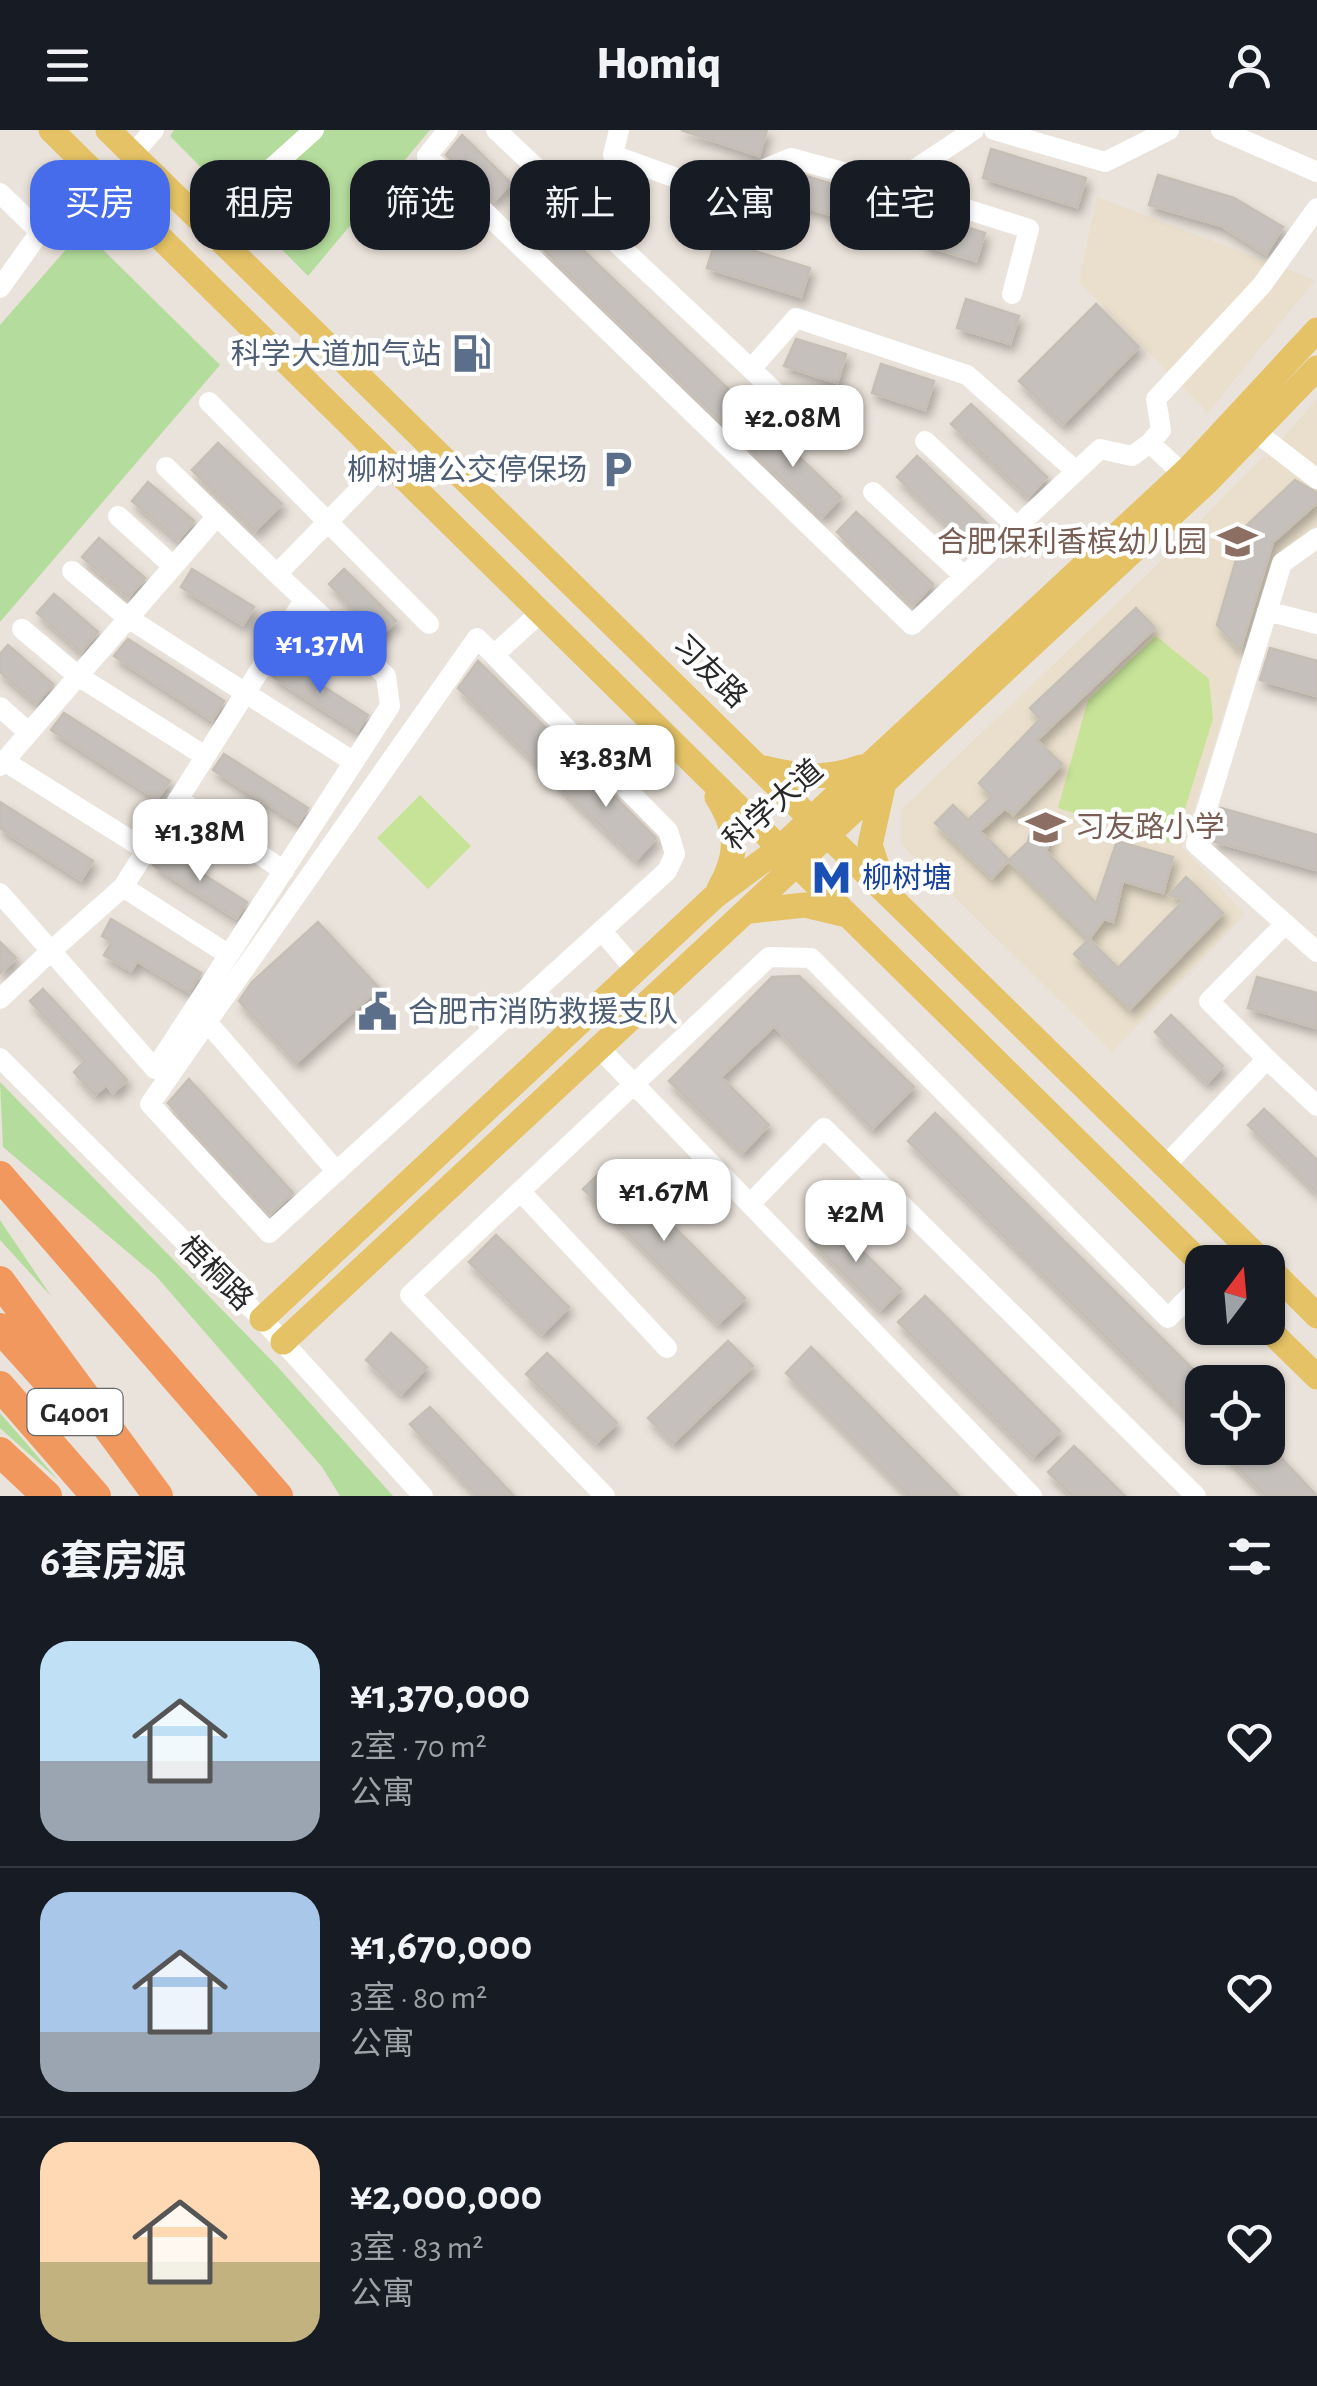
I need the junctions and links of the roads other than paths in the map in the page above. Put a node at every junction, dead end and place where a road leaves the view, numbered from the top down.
1 (51, 130) edge
2 (108, 130) edge
3 (154, 130) edge
4 (314, 130) edge
5 (448, 130) edge
6 (496, 130) edge
7 (619, 130) edge
8 (974, 130) edge
9 (994, 130) edge
10 (1169, 130) edge
11 (1221, 130) edge
12 (133, 154) junction
13 (82, 160) edge
14 (280, 160) edge
15 (928, 160) edge
16 (830, 168) edge
17 (1317, 172) edge
18 (0, 194) edge
19 (1317, 208) edge
20 (190, 210) edge
21 (970, 210) edge
22 (30, 222) edge
23 (30, 246) edge
24 (170, 247) edge
25 (231, 250) edge
26 (0, 288) edge
27 (1012, 294) dead end
28 (1317, 330) edge
29 (1317, 368) edge
30 (752, 369) junction
31 (209, 402) dead end
32 (1256, 432) junction
33 (925, 441) dead end
34 (1150, 443) junction
35 (726, 444) junction
36 (386, 460) junction
37 (166, 466) dead end
38 (1076, 472) junction
39 (1183, 474) junction
40 (1317, 478) edge
41 (873, 492) dead end
42 (118, 516) dead end
43 (217, 516) junction
44 (329, 520) junction
45 (1017, 527) junction
46 (1317, 538) edge
47 (174, 566) junction
48 (72, 572) dead end
49 (277, 574) junction
50 (964, 576) junction
51 (304, 600) junction
52 (540, 612) junction
53 (1267, 612) junction
54 (128, 618) junction
55 (429, 624) dead end
56 (1317, 624) edge
57 (22, 629) dead end
58 (494, 656) junction
59 (78, 676) junction
60 (246, 692) junction
61 (0, 707) edge
62 (29, 732) junction
63 (205, 756) junction
64 (354, 762) junction
65 (2, 763) edge
66 (762, 767) junction
67 (702, 771) junction
68 (876, 773) junction
69 (178, 799) junction
70 (821, 825) junction
71 (146, 850) junction
72 (789, 857) junction
73 (284, 870) junction
74 (122, 887) junction
75 (884, 887) junction
76 (0, 894) edge
77 (714, 897) junction
78 (750, 912) junction
79 (847, 914) junction
80 (1286, 924) junction
81 (602, 931) junction
82 (1316, 948) edge
83 (51, 950) junction
84 (229, 955) junction
85 (636, 971) junction
86 (0, 1000) edge
87 (207, 1022) junction
88 (600, 1049) junction
89 (0, 1058) edge
90 (1267, 1059) junction
91 (634, 1084) junction
92 (1317, 1106) edge
93 (1165, 1166) junction
94 (337, 1172) junction
95 (0, 1176) edge
96 (520, 1192) junction
97 (750, 1204) junction
98 (1245, 1245) edge
99 (1185, 1247) edge
100 (0, 1281) edge
101 (1285, 1285) edge
102 (1185, 1301) edge
103 (1317, 1316) edge
104 (262, 1319) junction
105 (0, 1328) edge
106 (283, 1342) junction
107 (1284, 1345) edge
108 (667, 1348) dead end
109 (1317, 1377) edge
110 (0, 1386) edge
111 (0, 1452) edge
112 (47, 1496) edge
113 (96, 1496) edge
114 (154, 1496) edge
115 (278, 1496) edge
116 (423, 1496) edge
117 (605, 1496) edge
118 (1032, 1496) edge
119 (1196, 1496) edge

1 - 13 main road
2 - 12 main road, 习友路
3 - 12 street
4 - 14 street
5 - 35 street
6 - 30 street
7 - 16 street
8 - 15 street
9 - 10 street
11 - 17 street
12 - 20 main road, 习友路
18 - 22 street
19 - 34 street
21 - 27 street
23 - 26 street
24 - 36 main road
25 - 66 main road, 习友路
28 - 39 main road, 科学大道
29 - 32 main road, 科学大道
30 - 35 street
30 - 38 street
31 - 44 street
32 - 40 street
32 - 68 main road, 科学大道
33 - 45 street
34 - 38 street
34 - 39 street
35 - 50 street
36 - 44 street
36 - 52 main road
37 - 43 street
38 - 45 street
39 - 68 main road, 科学大道
41 - 50 street
42 - 47 street
43 - 47 street
43 - 49 street
44 - 49 street
44 - 55 street
45 - 50 street
46 - 53 street
47 - 54 street
48 - 54 street
49 - 51 street
51 - 60 street
51 - 64 street
52 - 58 street
52 - 67 main road
53 - 56 street
53 - 80 street
54 - 59 street
54 - 60 street
57 - 59 street
58 - 81 street
58 - 87 street
59 - 62 street
59 - 63 street
60 - 63 street
60 - 64 street
61 - 62 street
62 - 65 street
63 - 69 street
64 - 73 street
65 - 71 street
66 - 68 main road
66 - 70 main road, 习友路
67 - 72 main road
67 - 77 main road
68 - 70 main road, 科学大道
68 - 75 main road
69 - 71 street
69 - 73 street
70 - 72 main road, 科学大道
70 - 75 main road, 习友路
71 - 74 street
72 - 77 main road, 科学大道
72 - 78 main road, 科学大道
72 - 79 main road
73 - 84 street
74 - 83 street
74 - 84 street
75 - 93 main road, 习友路
76 - 83 street
77 - 85 main road, 科学大道
78 - 79 main road
78 - 88 main road, 科学大道
79 - 99 main road
80 - 82 street
80 - 90 street
81 - 85 street
81 - 94 street
83 - 84 street
83 - 86 street
85 - 104 main road, 科学大道
87 - 94 street
87 - 94 street
88 - 91 street
88 - 106 main road, 科学大道
89 - 104 street, 梧桐路
90 - 92 street
90 - 93 street
91 - 96 street
91 - 97 street
91 - 102 street
93 - 98 main road, 习友路
95 - 115 highway
96 - 108 street
96 - 117 street
97 - 118 street
97 - 119 street
100 - 114 highway
101 - 103 main road, 习友路
104 - 106 street, 梧桐路
105 - 114 highway, G4001
106 - 116 street, 梧桐路
107 - 109 main road
110 - 113 highway, G4001
111 - 112 highway

